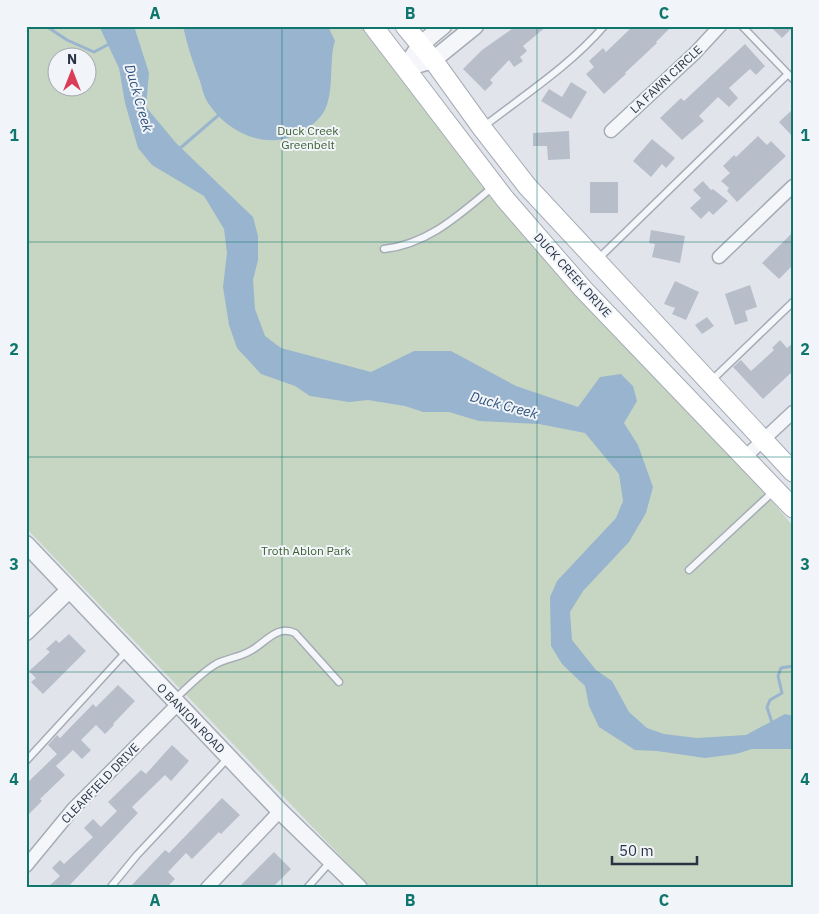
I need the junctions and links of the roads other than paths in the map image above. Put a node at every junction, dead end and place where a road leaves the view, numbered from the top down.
1 (373, 26) edge
2 (405, 26) edge
3 (443, 26) edge
4 (475, 26) edge
5 (604, 26) edge
6 (720, 26) edge
7 (742, 26) edge
8 (420, 45) junction
9 (433, 60) junction
10 (405, 68) junction
11 (790, 77) edge
12 (482, 128) junction
13 (611, 131) dead end
14 (495, 185) junction
15 (793, 186) edge
16 (384, 249) dead end
17 (719, 257) dead end
18 (595, 261) junction
19 (793, 302) edge
20 (709, 382) junction
21 (793, 412) edge
22 (764, 439) junction
23 (745, 457) junction
24 (793, 472) edge
25 (776, 489) junction
26 (793, 508) edge
27 (26, 544) edge
28 (689, 570) dead end
29 (69, 590) junction
30 (26, 632) edge
31 (127, 650) junction
32 (339, 682) dead end
33 (176, 702) junction
34 (229, 758) junction
35 (26, 760) edge
36 (280, 811) junction
37 (331, 861) junction
38 (26, 866) edge
39 (110, 888) edge
40 (207, 888) edge
41 (307, 888) edge
42 (359, 888) edge

1 - 10 main road, DUCK CREEK DRIVE
2 - 8 main road, DUCK CREEK DRIVE
3 - 8 street
4 - 9 street
5 - 12 lane
6 - 13 street, LA FAWN CIRCLE
7 - 11 lane
8 - 9 main road, DUCK CREEK DRIVE
8 - 10 street
9 - 10 street
9 - 12 main road, DUCK CREEK DRIVE
10 - 14 main road, DUCK CREEK DRIVE
11 - 18 lane
12 - 18 main road, DUCK CREEK DRIVE
14 - 16 lane
14 - 23 main road, DUCK CREEK DRIVE
15 - 17 street
18 - 20 main road, DUCK CREEK DRIVE
19 - 20 lane
20 - 22 main road, DUCK CREEK DRIVE
21 - 22 street
22 - 23 street
22 - 24 main road, DUCK CREEK DRIVE
23 - 25 main road, DUCK CREEK DRIVE
25 - 26 main road, DUCK CREEK DRIVE
25 - 28 lane
27 - 29 street, O BANION ROAD
29 - 30 street
29 - 31 street, O BANION ROAD
31 - 33 street, O BANION ROAD
31 - 35 lane
32 - 33 lane
33 - 34 street, O BANION ROAD
33 - 38 street, CLEARFIELD DRIVE
34 - 36 street, O BANION ROAD
34 - 39 lane
36 - 37 street, O BANION ROAD
36 - 40 street
37 - 41 lane
37 - 42 street, O BANION ROAD

